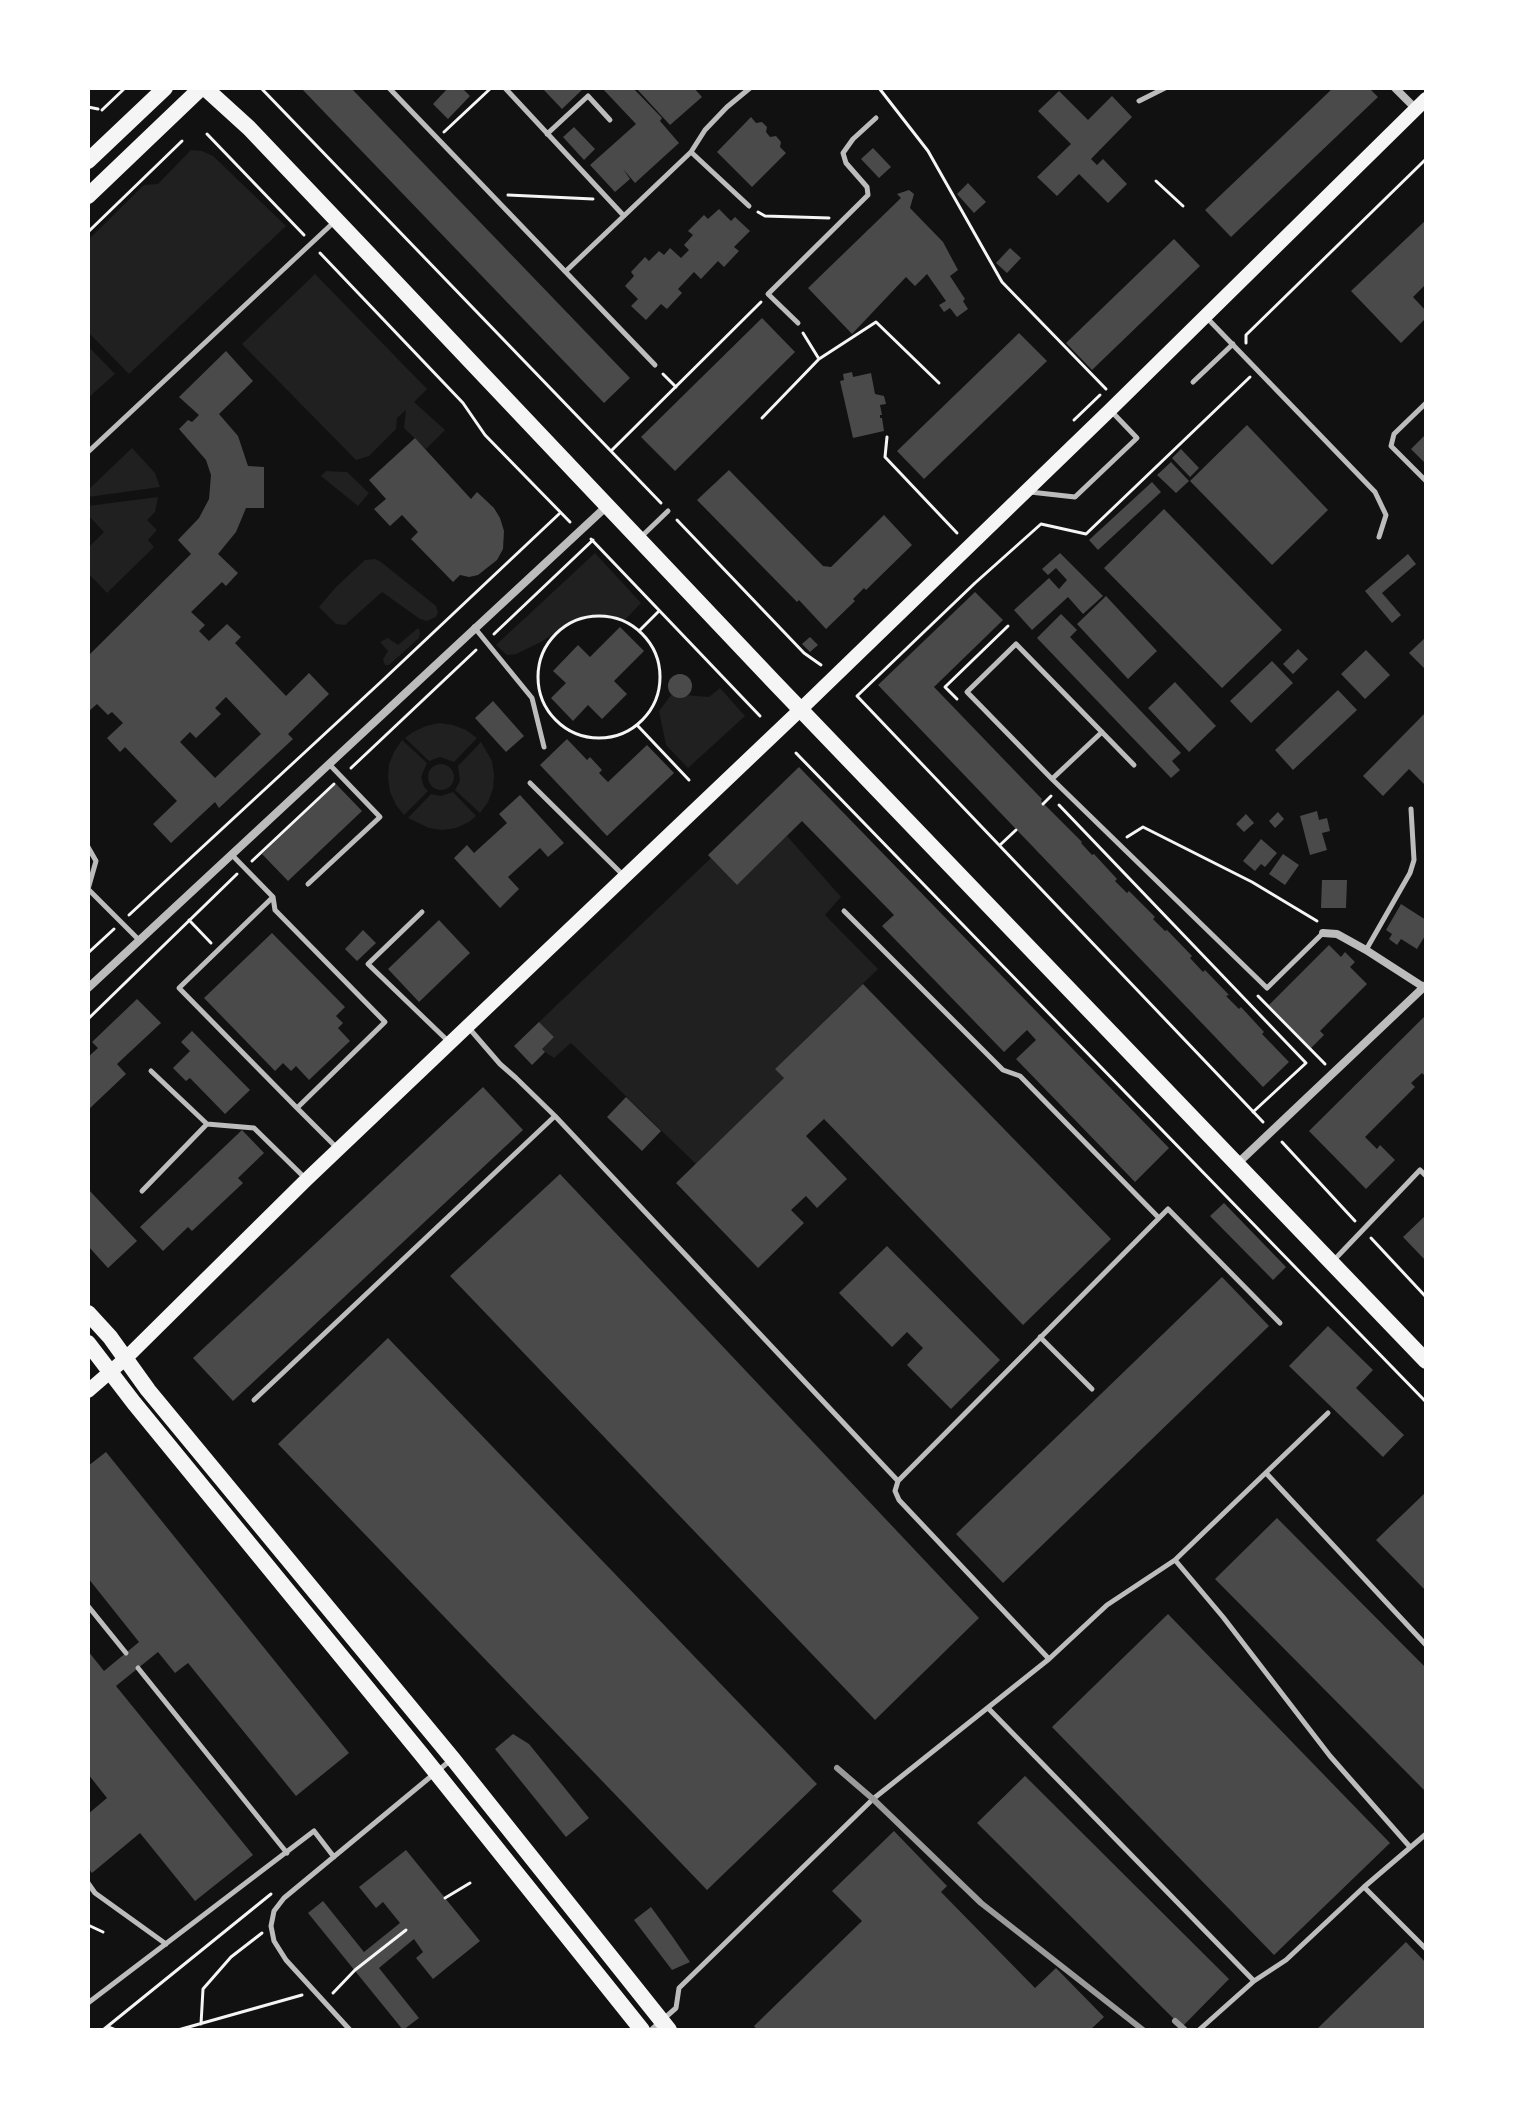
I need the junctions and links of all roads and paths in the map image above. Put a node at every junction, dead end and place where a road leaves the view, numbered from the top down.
1 (125, 88) edge
2 (165, 88) edge
3 (203, 88) edge
4 (261, 88) edge
5 (389, 88) edge
6 (491, 88) edge
7 (505, 88) edge
8 (750, 88) edge
9 (879, 88) edge
10 (1165, 88) edge
11 (1395, 88) edge
12 (1139, 101) dead end
13 (1421, 104) edge
14 (88, 107) edge
15 (876, 118) dead end
16 (610, 120) dead end
17 (207, 134) dead end
18 (547, 134) junction
19 (438, 139) junction
20 (182, 141) dead end
21 (691, 152) junction
22 (1426, 159) edge
23 (88, 161) edge
24 (1156, 181) dead end
25 (491, 194) junction
26 (88, 196) edge
27 (608, 198) junction
28 (749, 206) joint
29 (1183, 206) dead end
30 (625, 216) junction
31 (845, 218) junction
32 (336, 220) junction
33 (88, 232) edge
34 (311, 243) junction
35 (566, 271) junction
36 (768, 294) junction
37 (1206, 317) junction
38 (798, 323) joint
39 (1233, 344) junction
40 (819, 359) junction
41 (1247, 359) junction
42 (655, 365) joint
43 (1193, 382) dead end
44 (939, 383) dead end
45 (676, 387) junction
46 (1106, 389) dead end
47 (1426, 403) edge
48 (1110, 410) junction
49 (762, 418) dead end
50 (887, 437) dead end
51 (611, 451) junction
52 (88, 452) edge
53 (1426, 481) edge
54 (1025, 492) junction
55 (608, 505) junction
56 (668, 511) junction
57 (560, 513) junction
58 (580, 531) junction
59 (957, 533) dead end
60 (1379, 537) dead end
61 (640, 539) junction
62 (660, 610) junction
63 (474, 627) junction
64 (639, 631) junction
65 (821, 665) dead end
66 (801, 709) junction
67 (760, 716) dead end
68 (637, 725) junction
69 (1102, 732) junction
70 (544, 747) dead end
71 (796, 753) dead end
72 (329, 763) junction
73 (1134, 765) dead end
74 (1052, 779) junction
75 (689, 780) dead end
76 (530, 783) dead end
77 (1043, 804) dead end
78 (1411, 809) dead end
79 (1016, 830) dead end
80 (1117, 842) junction
81 (1000, 845) junction
82 (88, 847) edge
83 (231, 854) junction
84 (625, 877) junction
85 (308, 884) dead end
86 (273, 897) junction
87 (844, 911) dead end
88 (422, 912) dead end
89 (189, 920) dead end
90 (121, 922) junction
91 (1323, 933) joint
92 (1337, 934) junction
93 (139, 940) junction
94 (218, 950) junction
95 (1366, 950) junction
96 (88, 953) edge
97 (1425, 987) edge
98 (88, 988) edge
99 (1267, 988) junction
100 (467, 1026) junction
101 (450, 1043) junction
102 (151, 1071) dead end
103 (1333, 1072) junction
104 (297, 1108) junction
105 (1253, 1112) junction
106 (555, 1116) junction
107 (207, 1124) junction
108 (1271, 1130) junction
109 (338, 1149) junction
110 (1237, 1164) junction
111 (1423, 1168) edge
112 (1426, 1176) edge
113 (306, 1180) junction
114 (142, 1191) dead end
115 (1159, 1218) junction
116 (1363, 1230) junction
117 (1331, 1262) junction
118 (1426, 1297) edge
119 (88, 1313) edge
120 (1280, 1323) dead end
121 (1040, 1337) junction
122 (88, 1343) edge
123 (125, 1359) junction
124 (1426, 1361) edge
125 (111, 1371) junction
126 (1092, 1389) dead end
127 (88, 1391) edge
128 (254, 1400) dead end
129 (1426, 1402) edge
130 (1328, 1413) dead end
131 (1266, 1473) junction
132 (898, 1481) junction
133 (1175, 1560) junction
134 (88, 1606) edge
135 (1426, 1645) edge
136 (126, 1653) dead end
137 (1049, 1659) junction
138 (138, 1668) dead end
139 (988, 1708) junction
140 (453, 1759) junction
141 (436, 1773) junction
142 (1426, 1834) edge
143 (1410, 1847) junction
144 (287, 1853) junction
145 (334, 1857) junction
146 (88, 1883) edge
147 (470, 1883) dead end
148 (1364, 1887) junction
149 (278, 1888) dead end
150 (445, 1898) dead end
151 (88, 1925) edge
152 (271, 1926) junction
153 (406, 1930) dead end
154 (103, 1932) dead end
155 (166, 1944) junction
156 (1426, 1949) edge
157 (1254, 1981) junction
158 (315, 1991) junction
159 (324, 2002) junction
160 (88, 2003) edge
161 (201, 2024) junction
162 (660, 2027) edge
163 (106, 2028) edge
164 (116, 2030) edge
165 (178, 2030) edge
166 (350, 2030) edge
167 (642, 2030) edge
168 (1199, 2030) edge

1 - 14 path
2 - 23 main road
3 - 26 main road
3 - 32 main road
4 - 51 path
5 - 19 lane
6 - 19 path
7 - 18 lane
8 - 21 lane
9 - 46 path
10 - 12 lane
11 - 13 street
13 - 37 main road
15 - 31 lane
16 - 18 lane
17 - 34 path
18 - 27 lane
19 - 25 lane
20 - 33 path
21 - 28 lane
21 - 30 lane
22 - 41 path
24 - 29 path
25 - 27 path
25 - 35 lane
27 - 30 lane
28 - 31 path
30 - 35 lane
31 - 36 lane
32 - 34 lane
32 - 55 main road
34 - 52 lane
34 - 57 path
35 - 42 lane
36 - 38 lane
36 - 45 path
37 - 39 lane
37 - 48 main road
38 - 40 path
39 - 41 lane
39 - 43 lane
40 - 44 path
40 - 49 path
41 - 60 lane
41 - 81 path
42 - 45 path
45 - 51 path
47 - 53 lane
48 - 54 main road
48 - 54 lane
50 - 59 path
51 - 56 path
54 - 66 main road
55 - 58 street
55 - 61 main road
56 - 61 lane
56 - 65 path
57 - 58 path
57 - 90 path
58 - 62 path
58 - 63 street
61 - 66 main road
62 - 64 path
62 - 67 path
63 - 70 lane
63 - 72 street
64 - 68 path
64 - 68 path
66 - 84 main road
66 - 110 main road
68 - 75 path
69 - 73 lane
69 - 74 lane
69 - 74 lane
71 - 129 path
72 - 83 street
72 - 85 lane
74 - 80 lane
76 - 84 lane
77 - 105 path
78 - 95 lane
79 - 81 path
80 - 92 path
80 - 99 lane
81 - 105 path
82 - 90 lane
83 - 86 lane
83 - 93 street
84 - 100 main road
86 - 94 lane
86 - 104 lane
87 - 115 lane
88 - 101 lane
89 - 94 path
90 - 93 lane
90 - 96 path
91 - 92 street
91 - 99 lane
92 - 95 street
93 - 98 street
94 - 104 lane
95 - 97 street
97 - 103 street
99 - 103 path
100 - 101 main road
100 - 106 lane
101 - 109 main road
102 - 107 lane
103 - 108 street
104 - 109 lane
105 - 108 path
106 - 128 lane
106 - 132 lane
107 - 113 lane
107 - 114 lane
108 - 110 street
108 - 116 path
109 - 113 main road
110 - 117 main road
111 - 112 lane
111 - 116 lane
113 - 123 main road
115 - 120 lane
115 - 121 lane
116 - 117 lane
116 - 118 path
117 - 124 main road
119 - 123 main road
121 - 126 lane
121 - 132 lane
122 - 125 main road
123 - 125 main road
123 - 140 main road
125 - 127 main road
125 - 141 main road
130 - 131 lane
131 - 133 lane
131 - 135 lane
132 - 137 lane
133 - 137 lane
133 - 143 lane
134 - 136 lane
137 - 139 lane
138 - 144 lane
139 - 157 lane
139 - 162 lane
140 - 141 lane
140 - 162 main road
141 - 145 lane
141 - 167 main road
142 - 143 lane
143 - 148 lane
144 - 145 lane
144 - 155 lane
145 - 152 lane
146 - 155 lane
147 - 150 path
148 - 156 lane
148 - 157 lane
149 - 163 path
151 - 154 path
152 - 158 lane
152 - 161 path
153 - 159 path
155 - 160 lane
157 - 168 lane
158 - 159 lane
158 - 161 path
159 - 166 lane
161 - 165 path
163 - 164 path

